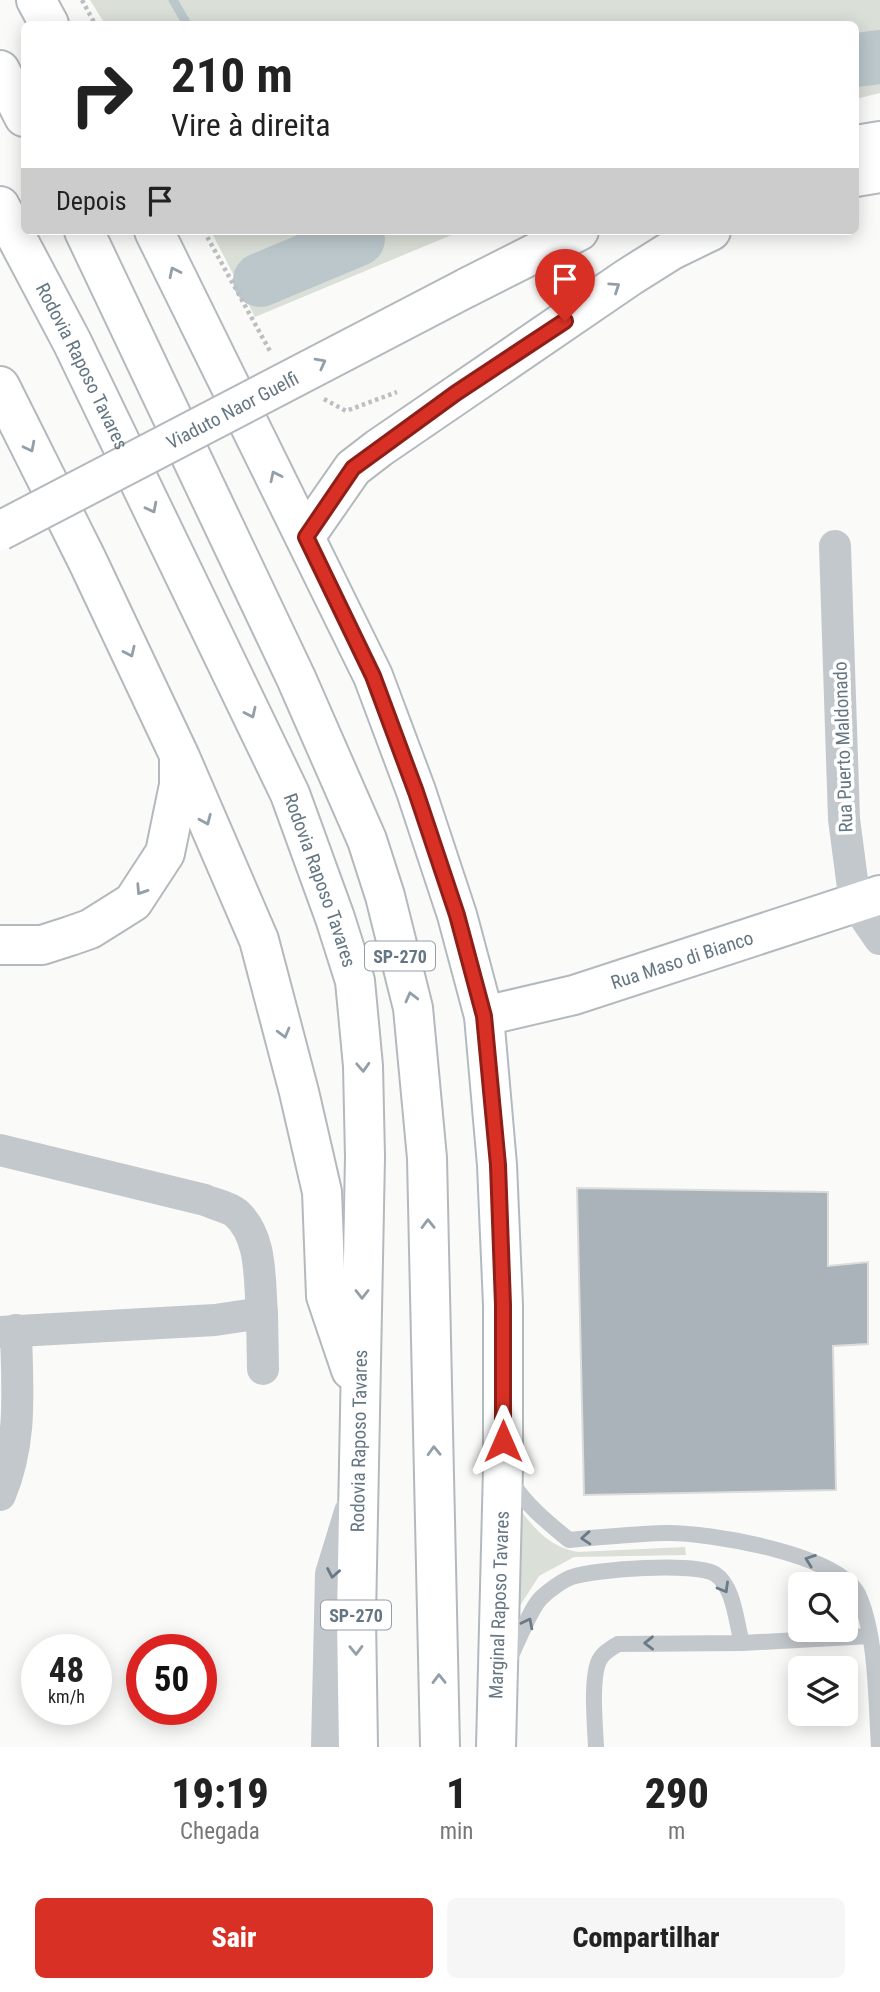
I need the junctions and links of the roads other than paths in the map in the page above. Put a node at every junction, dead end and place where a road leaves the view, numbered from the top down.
1 (36, 0) edge
2 (47, 21) edge
3 (0, 70) edge
4 (21, 111) edge
5 (880, 141) edge
6 (859, 144) edge
7 (880, 173) edge
8 (859, 176) edge
9 (0, 206) edge
10 (86, 235) edge
11 (156, 235) edge
12 (571, 235) edge
13 (703, 235) edge
14 (0, 386) edge
15 (0, 531) edge
16 (306, 537) junction
17 (835, 546) dead end
18 (180, 757) junction
19 (867, 899) edge
20 (880, 939) edge
21 (0, 945) edge
22 (484, 1016) junction
23 (0, 1150) edge
24 (262, 1313) junction
25 (8, 1331) edge
26 (263, 1369) dead end
27 (361, 1402) junction
28 (503, 1468) junction
29 (358, 1483) junction
30 (0, 1495) edge
31 (870, 1636) junction
32 (742, 1643) junction
33 (497, 1684) junction
34 (327, 1747) edge
35 (358, 1747) edge
36 (440, 1747) edge
37 (496, 1747) edge
38 (596, 1747) edge
39 (879, 1747) edge

1 - 2 main road
3 - 4 main road
5 - 6 main road
7 - 8 main road
9 -> 27 main road, Rodovia Raposo Tavares / SP-270
36 -> 10 main road, SP-270
16 -> 11 main road, Marginal Raposo Tavares
15 -> 12 main road, Viaduto Naor Guelfi, bridge
16 -> 13 main road
14 -> 18 main road
16 - 22 main road, Marginal Raposo Tavares
17 - 19 street, Rua Puerto Maldonado
18 -> 21 main road
18 -> 27 main road
19 - 20 street, Rua Puerto Maldonado
19 - 22 main road, Rua Maso di Bianco
22 - 28 main road, Marginal Raposo Tavares
23 - 24 street
24 - 25 street
24 - 26 street
25 - 30 street
27 - 29 main road, Rodovia Raposo Tavares / SP-270
31 -> 28 lane
28 - 33 main road, Marginal Raposo Tavares
29 -> 34 street
29 -> 35 main road, Rodovia Raposo Tavares / SP-270
31 - 32 lane
31 - 39 lane
33 -> 32 lane
32 -> 38 lane
33 - 37 main road, Marginal Raposo Tavares

